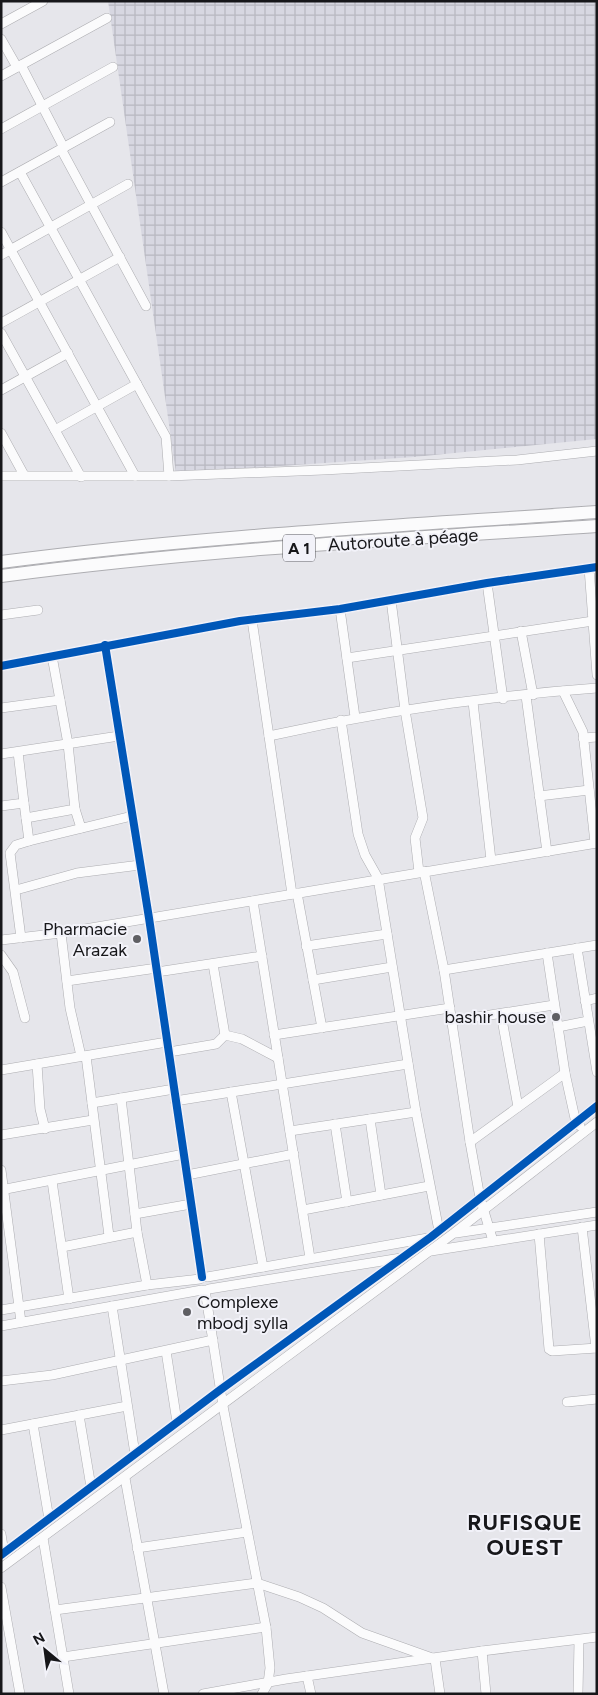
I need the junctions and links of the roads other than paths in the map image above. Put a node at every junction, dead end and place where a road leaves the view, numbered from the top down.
1 (43, 1) edge
2 (107, 18) dead end
3 (1, 24) edge
4 (1, 38) edge
5 (19, 66) junction
6 (113, 67) dead end
7 (1, 76) edge
8 (43, 106) junction
9 (110, 122) dead end
10 (1, 129) edge
11 (62, 148) junction
12 (20, 172) junction
13 (1, 182) edge
14 (128, 184) dead end
15 (91, 205) junction
16 (51, 227) junction
17 (1, 232) edge
18 (11, 249) junction
19 (1, 255) edge
20 (120, 257) junction
21 (80, 279) junction
22 (39, 302) junction
23 (146, 306) dead end
24 (1, 323) edge
25 (1, 333) edge
26 (68, 353) junction
27 (26, 377) junction
28 (137, 384) junction
29 (1, 390) edge
30 (97, 407) junction
31 (55, 430) junction
32 (1, 433) edge
33 (597, 451) edge
34 (24, 475) junction
35 (1, 476) edge
36 (135, 476) junction
37 (169, 476) junction
38 (81, 477) junction
39 (597, 512) edge
40 (597, 526) edge
41 (1, 562) edge
42 (593, 568) edge
43 (1, 576) edge
44 (487, 583) junction
45 (391, 600) junction
46 (340, 608) junction
47 (38, 610) dead end
48 (1, 615) edge
49 (252, 620) junction
50 (593, 621) junction
51 (522, 631) junction
52 (495, 635) junction
53 (105, 645) junction
54 (399, 649) junction
55 (52, 656) junction
56 (347, 658) junction
57 (1, 666) edge
58 (597, 675) edge
59 (597, 688) edge
60 (563, 691) junction
61 (529, 696) junction
62 (503, 698) junction
63 (60, 700) junction
64 (473, 702) junction
65 (1, 708) edge
66 (405, 710) junction
67 (355, 717) junction
68 (341, 720) junction
69 (120, 736) junction
70 (269, 736) junction
71 (597, 737) edge
72 (583, 738) junction
73 (68, 744) junction
74 (18, 752) junction
75 (1, 754) edge
76 (589, 790) junction
77 (539, 796) junction
78 (24, 803) junction
79 (1, 806) edge
80 (75, 809) junction
81 (132, 816) junction
82 (26, 818) junction
83 (81, 828) junction
84 (29, 841) junction
85 (596, 843) edge
86 (547, 852) junction
87 (491, 860) junction
88 (140, 865) junction
89 (422, 871) junction
90 (378, 878) junction
91 (16, 890) junction
92 (295, 894) junction
93 (253, 901) junction
94 (149, 918) junction
95 (61, 933) junction
96 (387, 934) junction
97 (21, 938) junction
98 (1, 940) edge
99 (597, 945) edge
100 (306, 946) junction
101 (577, 948) junction
102 (547, 953) junction
103 (1, 955) edge
104 (262, 956) junction
105 (213, 964) junction
106 (392, 967) junction
107 (157, 970) junction
108 (444, 970) junction
109 (313, 980) junction
110 (67, 982) junction
111 (597, 998) edge
112 (585, 1001) junction
113 (554, 1004) junction
114 (450, 1008) junction
115 (501, 1014) junction
116 (400, 1016) junction
117 (25, 1018) dead end
118 (452, 1021) junction
119 (588, 1021) junction
120 (558, 1027) junction
121 (322, 1028) junction
122 (225, 1035) junction
123 (274, 1035) junction
124 (167, 1042) junction
125 (594, 1043) edge
126 (168, 1052) junction
127 (84, 1056) junction
128 (278, 1058) junction
129 (37, 1064) junction
130 (408, 1064) junction
131 (1, 1070) edge
132 (597, 1072) edge
133 (565, 1073) junction
134 (282, 1084) junction
135 (174, 1089) junction
136 (231, 1092) junction
137 (121, 1098) junction
138 (175, 1101) junction
139 (92, 1103) junction
140 (597, 1106) edge
141 (518, 1107) junction
142 (416, 1112) junction
143 (370, 1119) junction
144 (93, 1120) junction
145 (597, 1122) edge
146 (576, 1123) junction
147 (335, 1124) junction
148 (45, 1128) junction
149 (586, 1130) junction
150 (290, 1131) junction
151 (1, 1135) edge
152 (470, 1142) junction
153 (184, 1154) junction
154 (294, 1154) junction
155 (245, 1163) junction
156 (129, 1166) junction
157 (1, 1170) edge
158 (99, 1171) junction
159 (187, 1175) junction
160 (52, 1181) junction
161 (429, 1186) junction
162 (3, 1190) edge
163 (381, 1195) junction
164 (480, 1198) junction
165 (347, 1202) junction
166 (191, 1204) junction
167 (303, 1210) junction
168 (484, 1210) junction
169 (597, 1212) edge
170 (135, 1214) junction
171 (597, 1225) edge
172 (582, 1227) junction
173 (489, 1228) junction
174 (439, 1230) junction
175 (137, 1232) junction
176 (454, 1233) junction
177 (539, 1234) junction
178 (109, 1236) junction
179 (431, 1237) junction
180 (5, 1240) edge
181 (493, 1241) junction
182 (62, 1247) junction
183 (355, 1250) junction
184 (428, 1252) junction
185 (404, 1257) junction
186 (310, 1258) junction
187 (357, 1265) junction
188 (263, 1267) junction
189 (203, 1278) junction
190 (592, 1280) edge
191 (147, 1285) junction
192 (205, 1290) junction
193 (98, 1293) junction
194 (69, 1298) junction
195 (20, 1306) junction
196 (112, 1306) junction
197 (1, 1310) edge
198 (98, 1310) junction
199 (21, 1322) junction
200 (1, 1326) edge
201 (213, 1340) junction
202 (596, 1348) edge
203 (166, 1351) junction
204 (120, 1360) junction
205 (1, 1381) edge
206 (220, 1390) junction
207 (597, 1399) edge
208 (567, 1402) dead end
209 (127, 1406) junction
210 (223, 1406) junction
211 (79, 1415) junction
212 (177, 1422) junction
213 (33, 1424) junction
214 (1, 1430) edge
215 (135, 1454) junction
216 (125, 1478) junction
217 (92, 1487) junction
218 (49, 1519) junction
219 (247, 1532) junction
220 (1, 1534) edge
221 (43, 1538) junction
222 (137, 1548) junction
223 (3, 1554) edge
224 (1, 1568) edge
225 (257, 1583) junction
226 (1, 1587) edge
227 (146, 1597) junction
228 (55, 1610) junction
229 (266, 1627) junction
230 (597, 1637) edge
231 (579, 1640) junction
232 (154, 1644) junction
233 (482, 1651) junction
234 (63, 1657) junction
235 (435, 1659) junction
236 (307, 1676) junction
237 (268, 1683) junction
238 (20, 1694) edge
239 (69, 1694) edge
240 (164, 1694) edge
241 (204, 1694) edge
242 (262, 1694) edge
243 (311, 1694) edge
244 (440, 1694) edge
245 (486, 1694) edge
246 (578, 1694) edge

1 - 3 street
2 - 5 street
4 - 5 street
5 - 7 street
5 - 8 street
6 - 8 street
8 - 10 street
8 - 11 street
9 - 11 street
11 - 12 street
11 - 15 street
12 - 13 street
12 - 16 street
14 - 15 street
15 - 16 street
15 - 20 street
16 - 18 street
16 - 21 street
17 - 18 street
18 - 19 street
18 - 22 street
20 - 21 street
20 - 23 street
21 - 22 street
21 - 28 street
22 - 24 street
22 - 26 street
25 - 27 street
26 - 27 street
26 - 30 street
27 - 29 street
27 - 31 street
28 - 30 street
28 - 37 street
30 - 31 street
30 - 36 street
31 - 38 street
32 - 34 street
33 - 37 street
34 - 35 street
34 - 38 street
36 - 37 street
36 - 38 street
39 - 41 highway, A 1
40 - 43 highway, Autoroute à péage / A 1
42 - 44 street
42 - 50 street
44 - 45 street
44 - 52 street
45 - 46 street
45 - 54 street
46 - 49 street
46 - 56 street
47 - 48 street
49 - 53 street
49 - 70 street
50 - 51 street
50 - 58 street
51 - 52 street
51 - 61 street
52 - 54 street
52 - 62 street
53 - 55 street
53 - 69 street
54 - 56 street
54 - 66 street
55 - 57 street
55 - 63 street
56 - 67 street
59 - 60 street
60 - 61 street
60 - 72 street
61 - 62 street
61 - 77 street
62 - 64 street
63 - 65 street
63 - 73 street
64 - 66 street
64 - 87 street
66 - 67 street
66 - 89 street
67 - 68 street
68 - 70 street
68 - 90 street
69 - 73 street
69 - 81 street
70 - 92 street
71 - 72 street
72 - 76 street
73 - 74 street
73 - 80 street
74 - 75 street
74 - 78 street
76 - 77 street
76 - 85 street
77 - 86 street
78 - 79 street
78 - 82 street
80 - 82 street
80 - 83 street
81 - 83 street
81 - 88 street
82 - 84 street
83 - 84 street
84 - 91 street
85 - 86 street
86 - 87 street
87 - 89 street
88 - 91 street
88 - 94 street
89 - 90 street
89 - 108 street
90 - 92 street
90 - 96 street
91 - 97 street
92 - 93 street
92 - 100 street
93 - 94 street
93 - 104 street
94 - 95 street
94 - 107 street
95 - 97 street
95 - 110 street
96 - 100 street
96 - 106 street
97 - 98 street
99 - 101 street
100 - 109 street
101 - 102 street
101 - 112 street
102 - 108 street
102 - 113 street
103 - 117 street
104 - 105 street
104 - 123 street
105 - 107 street
105 - 122 street
106 - 109 street
106 - 116 street
107 - 110 street
107 - 124 street
108 - 114 street
109 - 121 street
110 - 127 street
111 - 112 street
112 - 119 street
113 - 115 street
113 - 120 street
114 - 116 street
114 - 118 street
115 - 118 street
115 - 141 street
116 - 121 street
116 - 130 street
118 - 152 street
119 - 120 street
119 - 125 street
120 - 133 street
121 - 123 street
122 - 126 street
122 - 128 street
123 - 128 street
124 - 126 street
124 - 127 street
125 - 132 street
126 - 135 street
127 - 129 street
127 - 139 street
128 - 134 street
129 - 131 street
129 - 148 street
130 - 134 street
130 - 142 street
133 - 141 street
133 - 146 street
134 - 136 street
134 - 150 street
135 - 137 street
135 - 138 street
136 - 138 street
136 - 155 street
137 - 139 street
137 - 156 street
138 - 153 street
139 - 144 street
140 - 146 street
141 - 152 street
142 - 143 street
142 - 161 street
143 - 147 street
143 - 163 street
144 - 148 street
144 - 158 street
145 - 149 street
146 - 149 street
146 - 164 street
147 - 150 street
147 - 165 street
148 - 151 street
149 - 168 street
150 - 154 street
152 - 164 street
153 - 156 street
153 - 159 street
154 - 155 street
154 - 167 street
155 - 159 street
155 - 188 street
156 - 158 street
156 - 170 street
157 - 162 street
158 - 160 street
158 - 178 street
159 - 166 street
160 - 162 street
160 - 182 street
161 - 163 street
161 - 174 street
162 - 180 street
163 - 165 street
164 - 168 street
164 - 174 street
165 - 167 street
166 - 170 street
166 - 189 street
167 - 186 street
168 - 173 street
168 - 176 street
169 - 173 street
170 - 175 street
171 - 172 street
172 - 177 street
172 - 190 street
173 - 176 street
173 - 181 street
174 - 179 street
175 - 178 street
175 - 191 street
176 - 179 street
176 - 184 street
177 - 181 street
177 - 202 street
178 - 182 street
179 - 183 street
179 - 185 street
180 - 195 street
181 - 184 street
182 - 194 street
183 - 186 street
183 - 187 street
184 - 185 street
184 - 210 street
185 - 187 street
185 - 206 street
186 - 188 street
187 - 192 street
188 - 189 street
189 - 191 street
189 - 192 street
190 - 202 street
191 - 193 street
192 - 196 street
192 - 201 street
193 - 194 street
193 - 198 street
194 - 195 street
195 - 197 street
195 - 199 street
196 - 198 street
196 - 204 street
198 - 199 street
199 - 200 street
201 - 203 street
201 - 206 street
203 - 204 street
203 - 212 street
204 - 205 street
204 - 209 street
206 - 210 street
206 - 212 street
207 - 208 street
209 - 211 street
209 - 215 street
210 - 216 street
210 - 219 street
211 - 213 street
211 - 217 street
212 - 215 street
213 - 214 street
213 - 218 street
215 - 217 street
216 - 221 street
216 - 222 street
217 - 218 street
218 - 223 street
219 - 222 street
219 - 225 street
220 - 223 street
221 - 224 street
221 - 228 street
222 - 227 street
225 - 227 street
225 - 229 street
225 - 235 street
226 - 238 street
227 - 228 street
227 - 232 street
228 - 234 street
229 - 232 street
229 - 237 street
230 - 231 street
231 - 233 street
231 - 246 street
232 - 234 street
232 - 240 street
233 - 235 street
233 - 245 street
234 - 239 street
235 - 236 street
235 - 244 street
236 - 237 street
236 - 243 street
237 - 241 street
237 - 242 street

